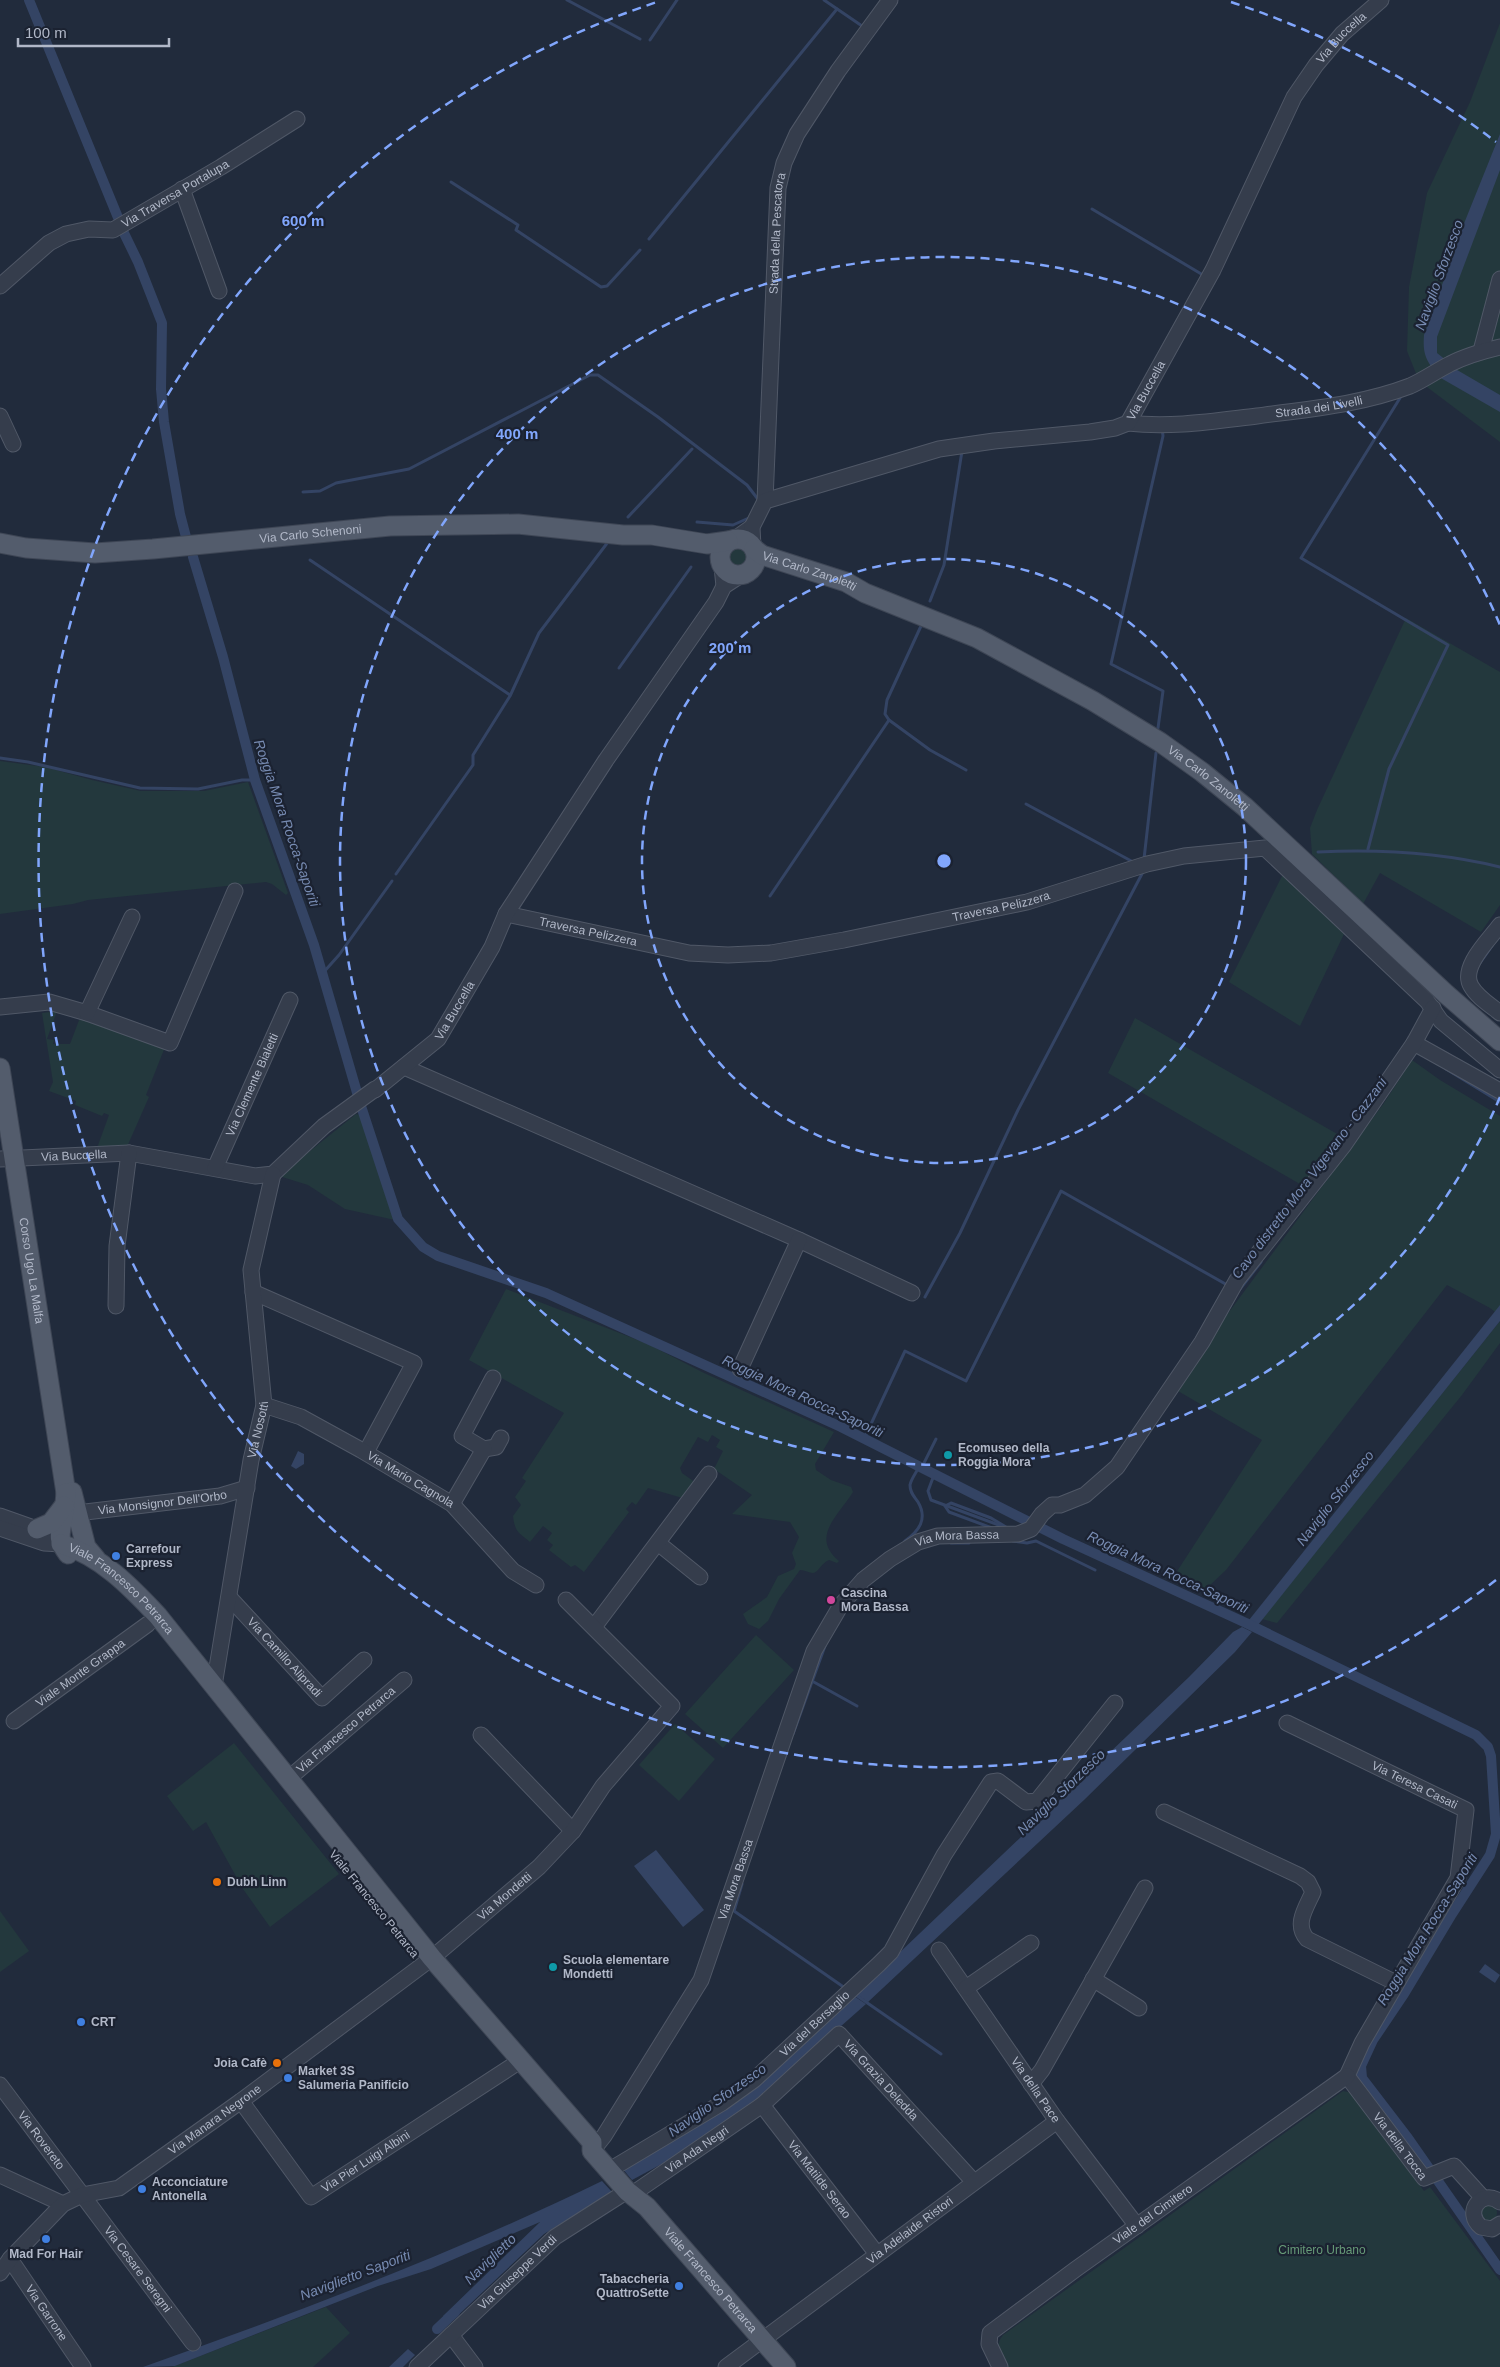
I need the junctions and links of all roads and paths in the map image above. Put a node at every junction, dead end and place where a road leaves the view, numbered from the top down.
1 (890, 0) edge
2 (1381, 0) edge
3 (297, 119) dead end
4 (182, 188) junction
5 (1500, 278) edge
6 (0, 286) edge
7 (219, 290) dead end
8 (1500, 347) edge
9 (1481, 351) junction
10 (0, 416) edge
11 (1128, 423) junction
12 (13, 444) dead end
13 (765, 501) junction
14 (752, 527) junction
15 (623, 535) junction
16 (731, 540) junction
17 (0, 543) edge
18 (754, 548) junction
19 (721, 563) junction
20 (747, 571) junction
21 (724, 586) junction
22 (864, 593) junction
23 (235, 891) dead end
24 (506, 914) junction
25 (132, 918) dead end
26 (1500, 925) edge
27 (290, 1000) dead end
28 (0, 1007) edge
29 (1433, 1008) junction
30 (88, 1013) junction
31 (1500, 1014) edge
32 (1500, 1041) edge
33 (1414, 1043) junction
34 (404, 1067) junction
35 (0, 1068) edge
36 (1500, 1070) edge
37 (1500, 1091) edge
38 (129, 1153) junction
39 (7, 1158) edge
40 (215, 1168) junction
41 (273, 1174) junction
42 (799, 1240) junction
43 (253, 1292) junction
44 (912, 1293) dead end
45 (116, 1306) dead end
46 (740, 1370) dead end
47 (493, 1378) dead end
48 (264, 1405) junction
49 (501, 1438) dead end
50 (484, 1449) junction
51 (366, 1452) junction
52 (709, 1474) dead end
53 (247, 1488) junction
54 (69, 1504) junction
55 (452, 1504) junction
56 (0, 1526) edge
57 (37, 1529) junction
58 (658, 1543) junction
59 (61, 1544) junction
60 (96, 1560) junction
61 (700, 1577) dead end
62 (536, 1585) dead end
63 (229, 1598) junction
64 (566, 1600) dead end
65 (148, 1624) junction
66 (594, 1627) junction
67 (364, 1660) dead end
68 (404, 1680) dead end
69 (214, 1686) junction
70 (1115, 1703) dead end
71 (14, 1721) dead end
72 (1287, 1723) dead end
73 (481, 1735) dead end
74 (288, 1779) junction
75 (1164, 1812) dead end
76 (573, 1831) junction
77 (1145, 1888) dead end
78 (1031, 1943) dead end
79 (939, 1950) dead end
80 (427, 1962) junction
81 (1093, 1979) junction
82 (1396, 1983) junction
83 (966, 1988) junction
84 (1139, 2008) dead end
85 (516, 2065) junction
86 (1346, 2076) junction
87 (1031, 2084) junction
88 (0, 2085) edge
89 (241, 2101) junction
90 (762, 2105) junction
91 (1057, 2122) junction
92 (592, 2151) junction
93 (0, 2175) edge
94 (974, 2182) junction
95 (620, 2184) junction
96 (82, 2195) junction
97 (1483, 2198) junction
98 (1500, 2202) edge
99 (64, 2204) junction
100 (1500, 2224) edge
101 (1137, 2226) junction
102 (876, 2254) junction
103 (10, 2259) junction
104 (0, 2273) edge
105 (451, 2335) junction
106 (194, 2343) dead end
107 (758, 2343) junction
108 (83, 2367) edge
109 (417, 2367) edge
110 (475, 2367) edge
111 (726, 2367) edge
112 (771, 2367) edge
113 (786, 2367) edge
114 (1000, 2367) edge

1 - 13 street, Strada della Pescatora
2 - 11 street, Via Buccella
3 - 4 street, Via Traversa Portalupa
4 - 6 street, Via Traversa Portalupa
4 - 7 street
5 - 9 street
8 - 9 street, Strada dei Livelli
9 - 11 street, Strada dei Livelli
10 - 12 street
11 - 13 street, Via Buccella
13 - 14 street
14 - 16 street
14 - 18 street
15 - 16 main road, Via Carlo Schenoni
15 - 17 main road, Via Carlo Schenoni
15 - 19 main road, Via Carlo Schenoni
16 - 18 main road
16 - 19 main road
18 - 20 main road
18 - 22 main road, Via Carlo Zanoletti
19 - 20 main road
19 - 21 street
20 - 21 street, Via Buccella
20 - 22 main road, Via Carlo Zanoletti
21 - 24 street, Via Buccella
22 - 32 main road, Via Carlo Zanoletti
23 - 30 street
24 - 29 street, Traversa Pelizzera
24 - 34 street, Via Buccella
25 - 30 street
26 - 31 street
27 - 40 street, Via Clemente Bialetti
28 - 30 street
29 - 33 street, Via Mora Bassa
29 - 36 street, Traversa Pelizzera
33 - 37 street
33 - 92 street, Via Mora Bassa
34 - 41 street, Via Buccella
34 - 42 street
35 - 39 main road, Corso Ugo La Malfa
38 - 39 street, Via Buccella
38 - 40 street, Via Buccella
38 - 45 street
39 - 54 main road, Corso Ugo La Malfa
40 - 41 street, Via Buccella
41 - 43 street, Via Nosotti
42 - 44 street
42 - 46 street
43 - 48 street, Via Nosotti
43 - 51 street
47 - 50 street
48 - 51 street, Via Mario Cagnola
48 - 53 street, Via Nosotti
49 - 50 street
50 - 55 street
51 - 55 street, Via Mario Cagnola
52 - 58 street
53 - 54 street, Via Monsignor Dell'Orbo
53 - 63 street, Via Nosotti
54 - 57 main road
54 - 59 main road, Corso Ugo La Malfa
54 - 60 main road, Corso Ugo La Malfa
55 - 62 street, Via Mario Cagnola
56 - 57 street
56 - 59 street
57 - 59 street
58 - 61 street
58 - 66 street
59 - 60 main road, Viale Francesco Petrarca
59 - 65 main road, Viale Francesco Petrarca
60 - 69 main road, Viale Francesco Petrarca
63 - 67 street, Via Camillo Alipradi
63 - 69 street, Via Nosotti
64 - 66 street
65 - 71 street, Viale Monte Grappa
65 - 80 main road, Viale Francesco Petrarca
66 - 76 street, Via Mondetti
68 - 74 street, Via Francesco Petrarca
69 - 74 main road, Viale Francesco Petrarca
70 - 95 street, Via del Bersaglio
72 - 82 street, Via Teresa Casati
73 - 76 street
74 - 80 main road, Viale Francesco Petrarca
75 - 82 street
76 - 80 street, Via Mondetti
77 - 81 street
78 - 83 street
79 - 83 street, Via della Pace
80 - 85 main road, Viale Francesco Petrarca
80 - 89 street, Via Manara Negrone
81 - 84 street
81 - 87 street
82 - 86 street, Via Teresa Casati
83 - 87 street, Via della Pace
85 - 89 street, Via Pier Luigi Albini
85 - 92 main road, Viale Francesco Petrarca
86 - 97 street, Via della Tocca
86 - 101 street, Viale del Cimitero
87 - 91 street, Via della Pace
88 - 96 street, Via Rovereto
89 - 96 street, Via Manara Negrone
90 - 94 street, Via Grazia Deledda
90 - 95 street, Via Ada Negri
90 - 102 street, Via Matilde Serao
91 - 94 street, Via Adelaide Ristori
91 - 101 street, Via della Pace
92 - 95 main road, Viale Francesco Petrarca
93 - 99 street
94 - 102 street, Via Adelaide Ristori
95 - 105 street, Via Giuseppe Verdi
95 - 107 main road, Viale Francesco Petrarca
96 - 99 street, Via Manara Negrone
96 - 106 street, Via Cesare Seregni
97 - 98 street
97 - 100 street
99 - 103 street, Via Manara Negrone
101 - 114 street, Viale del Cimitero
102 - 107 street, Via Adelaide Ristori
103 - 104 street, Via Manara Negrone
103 - 108 street, Via Garrone
105 - 109 street, Via Giuseppe Verdi
105 - 110 street
107 - 111 street, Via Adelaide Ristori
107 - 112 main road, Viale Francesco Petrarca
107 - 113 main road, Viale Francesco Petrarca

